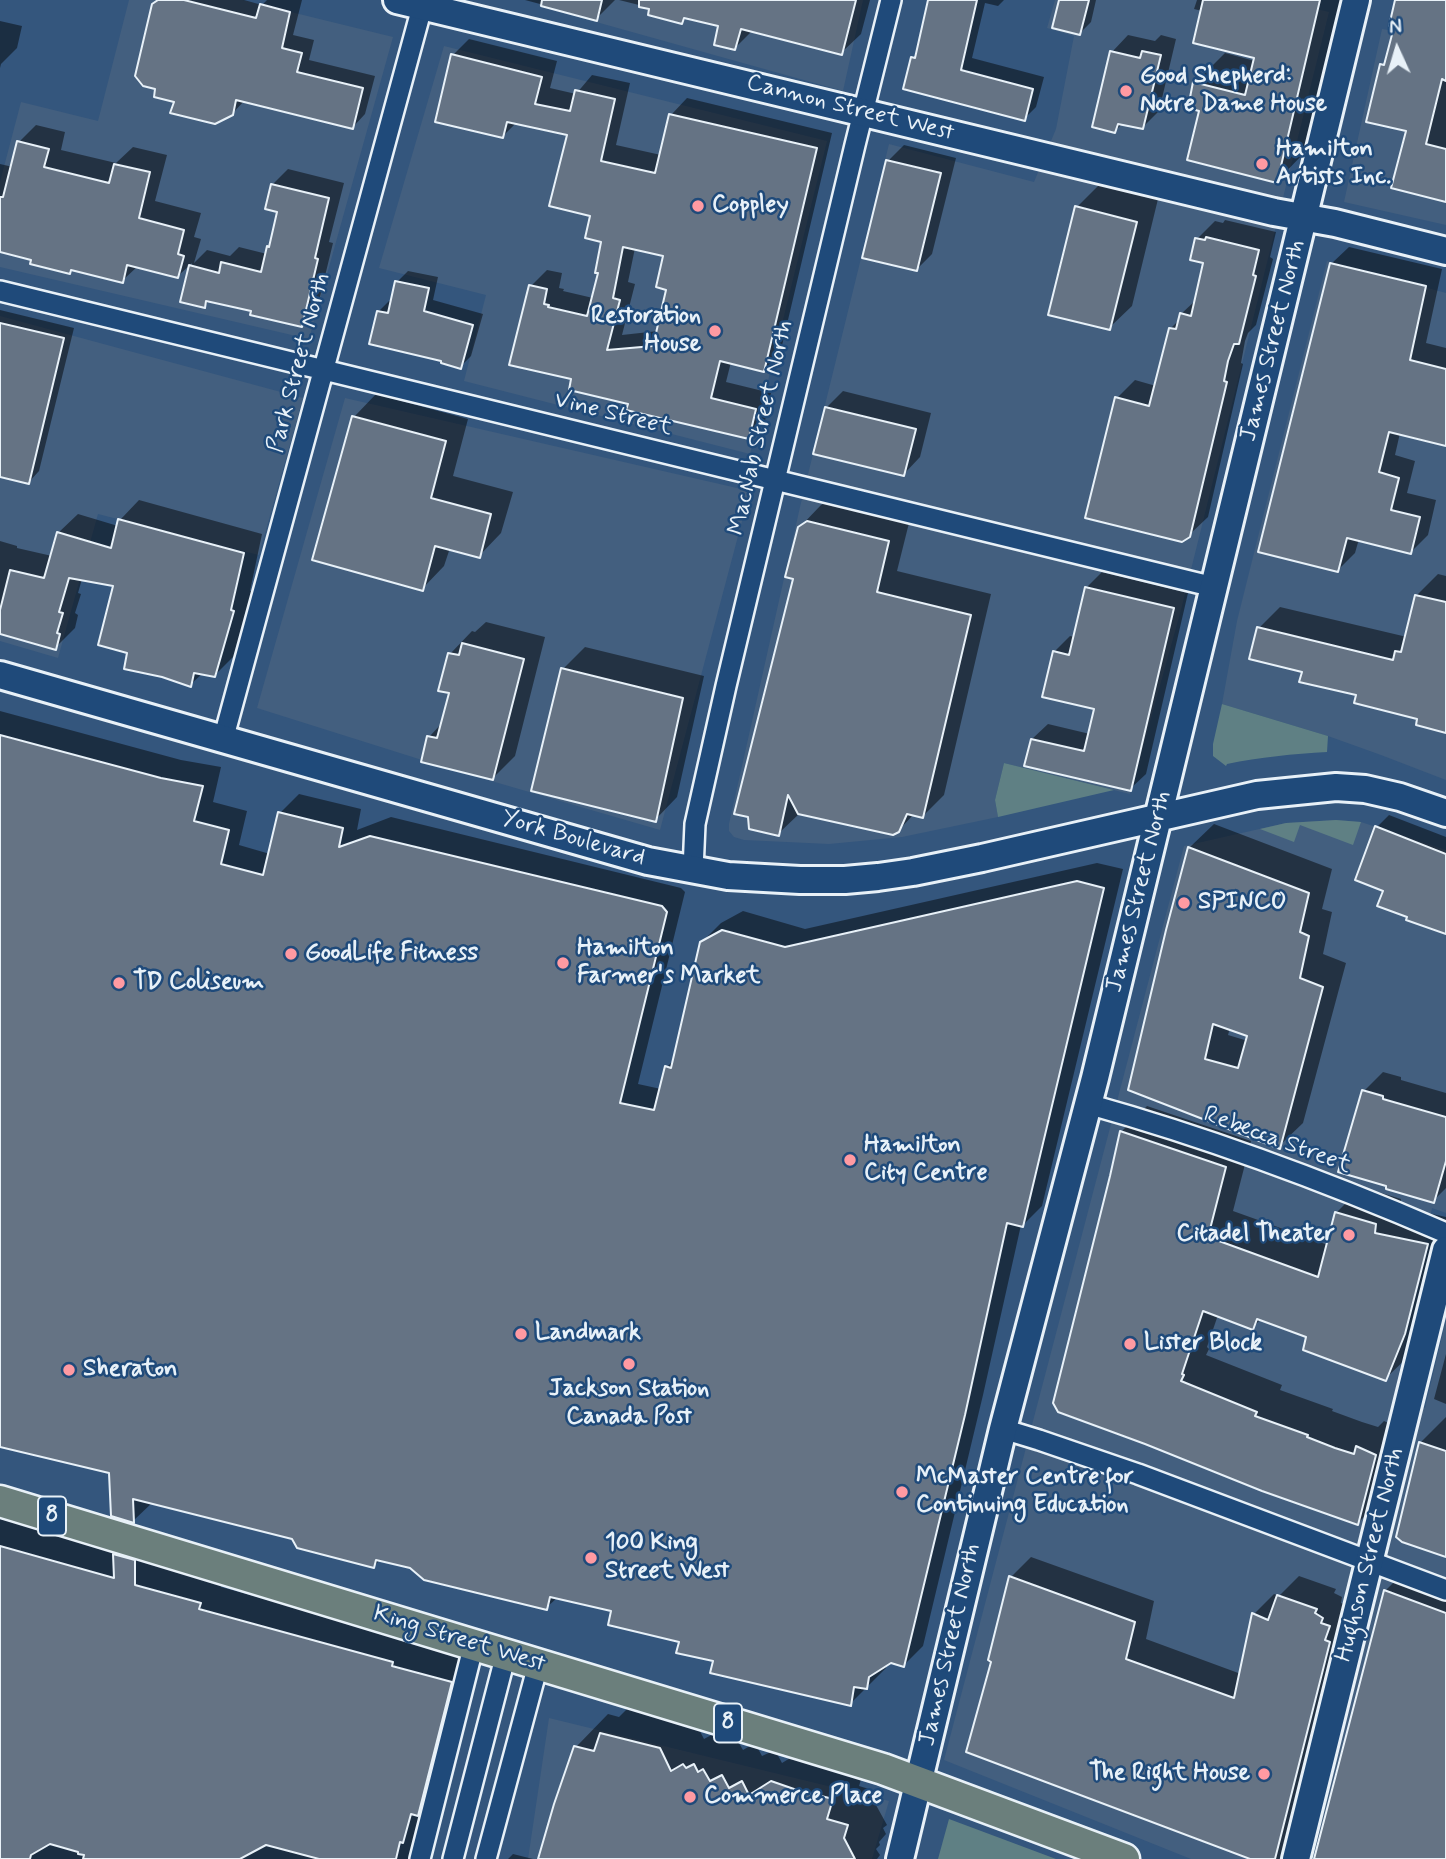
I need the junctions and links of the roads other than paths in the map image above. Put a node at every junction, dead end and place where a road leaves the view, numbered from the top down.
1 (397, 0) edge
2 (891, 0) edge
3 (1356, 0) edge
4 (424, 3) edge
5 (863, 113) junction
6 (1303, 217) junction
7 (1446, 250) edge
8 (0, 291) edge
9 (324, 370) junction
10 (775, 480) junction
11 (1214, 587) junction
12 (0, 675) edge
13 (223, 740) junction
14 (1446, 813) edge
15 (1158, 818) junction
16 (693, 870) junction
17 (1088, 1104) junction
18 (1446, 1233) edge
19 (1446, 1250) edge
20 (1003, 1429) junction
21 (0, 1501) edge
22 (1369, 1561) junction
23 (1446, 1590) edge
24 (474, 1644) junction
25 (506, 1654) junction
26 (538, 1665) junction
27 (918, 1782) junction
28 (420, 1859) edge
29 (453, 1859) edge
30 (486, 1859) edge
31 (900, 1859) edge
32 (1124, 1859) edge
33 (1296, 1859) edge

1 - 4 main road, Cannon Street West
2 - 5 street, MacNab Street North
3 - 6 main road, James Street North
4 - 5 main road, Cannon Street West
4 - 9 street, Park Street North
5 - 6 main road, Cannon Street West
5 - 10 street, MacNab Street North
6 - 7 main road, Cannon Street West
6 - 11 main road, James Street North
8 - 9 street, Vine Street
9 - 10 street, Vine Street
9 - 13 street, Park Street North
10 - 11 street, Vine Street
10 - 16 street, MacNab Street North
11 - 15 main road, James Street North
12 - 13 main road, York Boulevard
13 - 16 main road, York Boulevard
14 - 15 main road, York Boulevard
15 - 16 main road, York Boulevard
15 - 17 main road, James Street North
17 - 18 street, Rebecca Street
17 - 20 main road, James Street North
19 - 22 main road, Hughson Street North
20 - 22 street
20 - 27 main road, James Street North
21 - 24 main road, King Street West / 8
22 - 23 street
22 - 33 main road, Hughson Street North
24 - 25 main road, King Street West / 8
24 - 28 street
25 - 26 main road, King Street West / 8
25 - 29 street
26 - 27 main road, King Street West / 8
26 - 30 street
27 - 31 main road, James Street North
27 - 32 main road, 8

